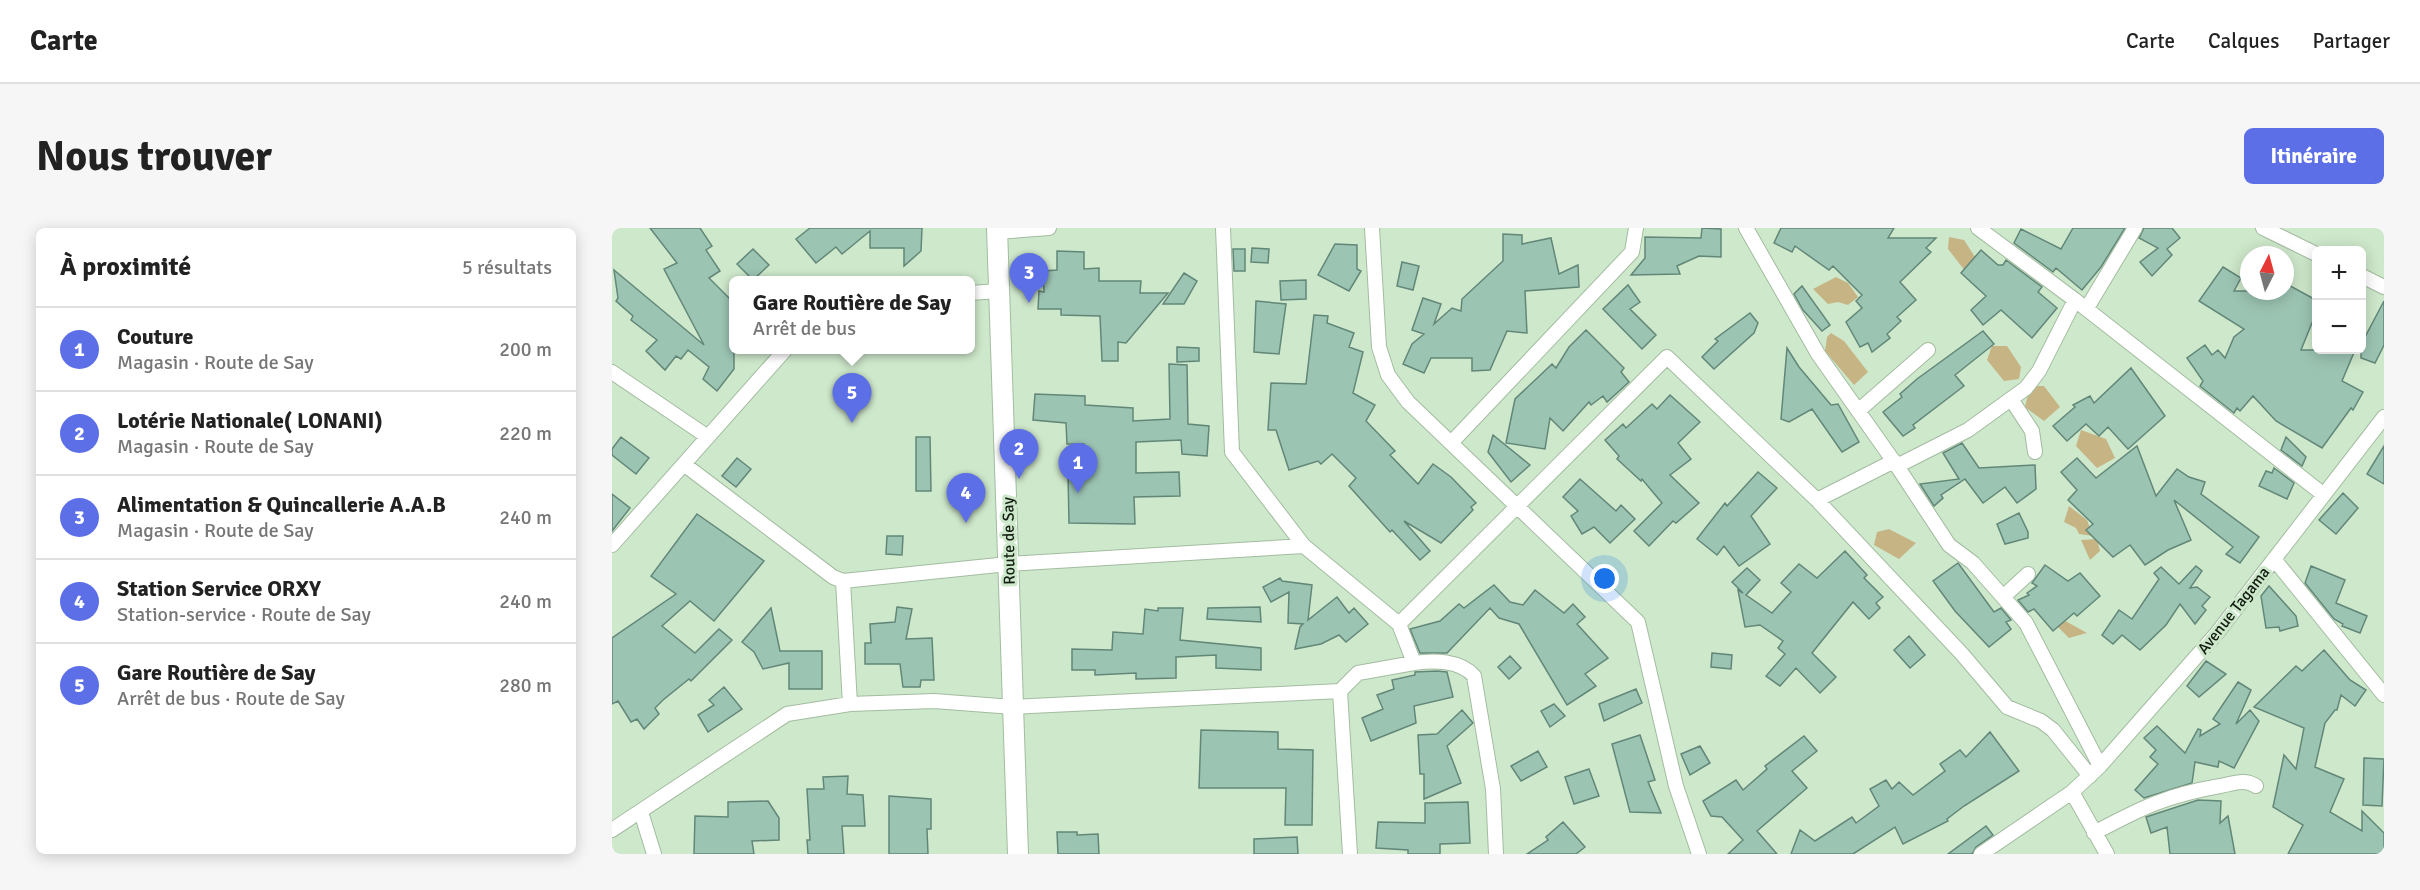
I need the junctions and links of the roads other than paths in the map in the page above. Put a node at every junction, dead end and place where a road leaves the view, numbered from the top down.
1 (1050, 228) edge
2 (1223, 228) edge
3 (1372, 228) edge
4 (1636, 228) edge
5 (1746, 228) edge
6 (1978, 228) edge
7 (2135, 228) edge
8 (2263, 228) edge
9 (997, 230) edge
10 (2312, 252) edge
11 (2366, 278) edge
12 (2384, 287) edge
13 (999, 291) junction
14 (975, 293) edge
15 (2081, 304) junction
16 (1928, 350) dead end
17 (781, 354) edge
18 (612, 372) edge
19 (2011, 399) junction
20 (1858, 411) junction
21 (2384, 417) edge
22 (708, 437) junction
23 (1451, 443) junction
24 (2035, 452) dead end
25 (1895, 464) junction
26 (685, 465) junction
27 (2324, 495) junction
28 (1817, 500) junction
29 (1517, 507) junction
30 (612, 545) edge
31 (1305, 546) junction
32 (2274, 559) junction
33 (1008, 564) junction
34 (2028, 574) dead end
35 (843, 581) junction
36 (2003, 597) junction
37 (1399, 624) junction
38 (1414, 663) junction
39 (1340, 691) junction
40 (2384, 695) edge
41 (850, 704) junction
42 (1014, 707) junction
43 (2095, 771) junction
44 (2256, 786) dead end
45 (2072, 792) junction
46 (641, 812) junction
47 (612, 830) edge
48 (2094, 833) junction
49 (654, 854) edge
50 (1018, 854) edge
51 (1350, 854) edge
52 (1496, 854) edge
53 (1698, 854) edge
54 (1981, 854) edge
55 (2107, 854) edge

1 - 9 street
2 - 31 street
3 - 23 street
4 - 23 street
5 - 20 street
6 - 15 street
7 - 15 street
8 - 10 street
9 - 13 main road, Route de Say
11 - 12 street
13 - 14 street
13 - 33 main road, Route de Say
15 - 19 street
15 - 27 street
16 - 20 street
17 - 22 street
18 - 22 street
19 - 24 street
19 - 25 street
20 - 25 street
21 - 27 street, Avenue Tagama
22 - 26 street
23 - 29 street
25 - 28 street
25 - 36 street
26 - 30 street
26 - 35 street
27 - 32 street, Avenue Tagama
28 - 29 street
28 - 43 street
29 - 37 street
29 - 53 street
31 - 33 street
31 - 37 street
32 - 40 street
32 - 43 street, Avenue Tagama
33 - 35 street
33 - 42 main road, Route de Say
34 - 36 street
35 - 41 street
36 - 43 street
37 - 38 street
38 - 39 street
38 - 52 street
39 - 42 street
39 - 51 street
41 - 42 street
41 - 46 street
42 - 50 main road, Route de Say
43 - 45 street, Avenue Tagama
44 - 48 street
45 - 48 street
45 - 54 street, Avenue Tagama
46 - 47 street
46 - 49 street
48 - 55 street

